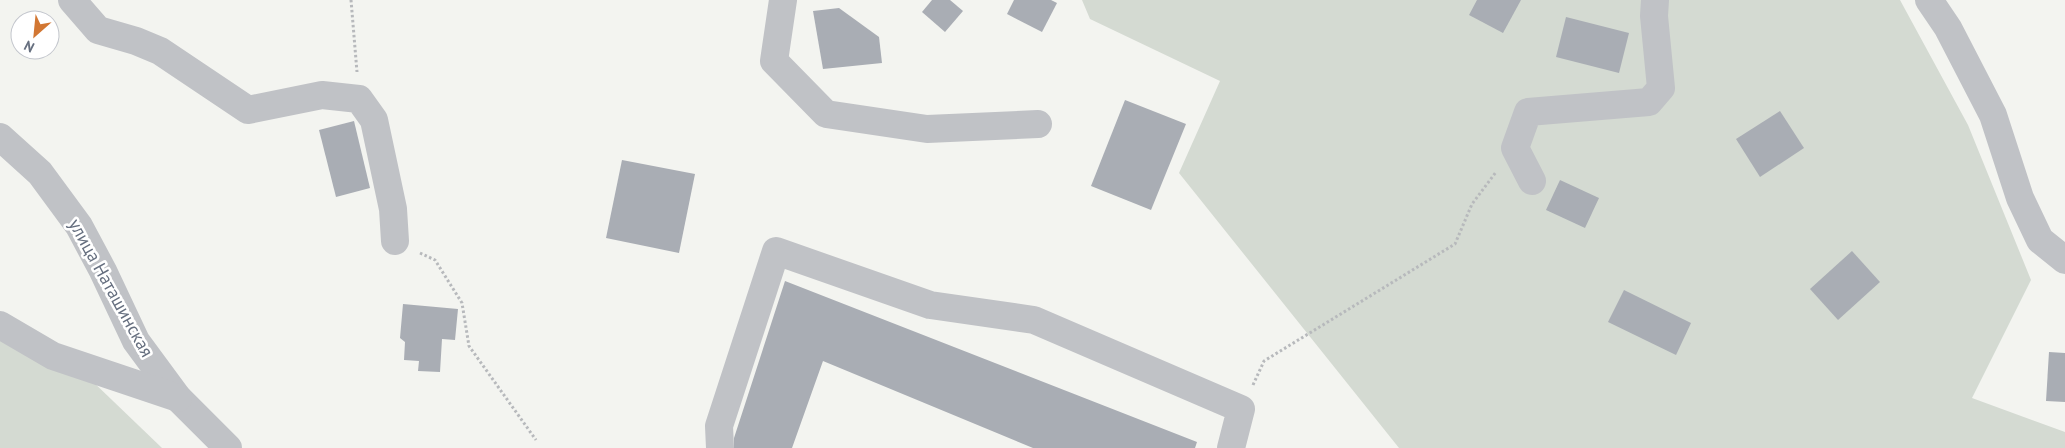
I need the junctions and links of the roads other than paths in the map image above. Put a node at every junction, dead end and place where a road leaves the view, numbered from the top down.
1 (72, 0) edge
2 (783, 0) edge
3 (1655, 0) edge
4 (1929, 0) edge
5 (1038, 124) dead end
6 (0, 137) edge
7 (1532, 181) dead end
8 (395, 241) road end
9 (2065, 260) edge
10 (0, 325) edge
11 (178, 398) junction
12 (228, 448) edge
13 (720, 448) edge
14 (1231, 448) edge

1 - 8 street
2 - 5 street
3 - 7 street
4 - 9 street
6 - 11 street, улица Наташинская
10 - 11 street, улица Наташинская
11 - 12 street, улица Наташинская
13 - 14 street

